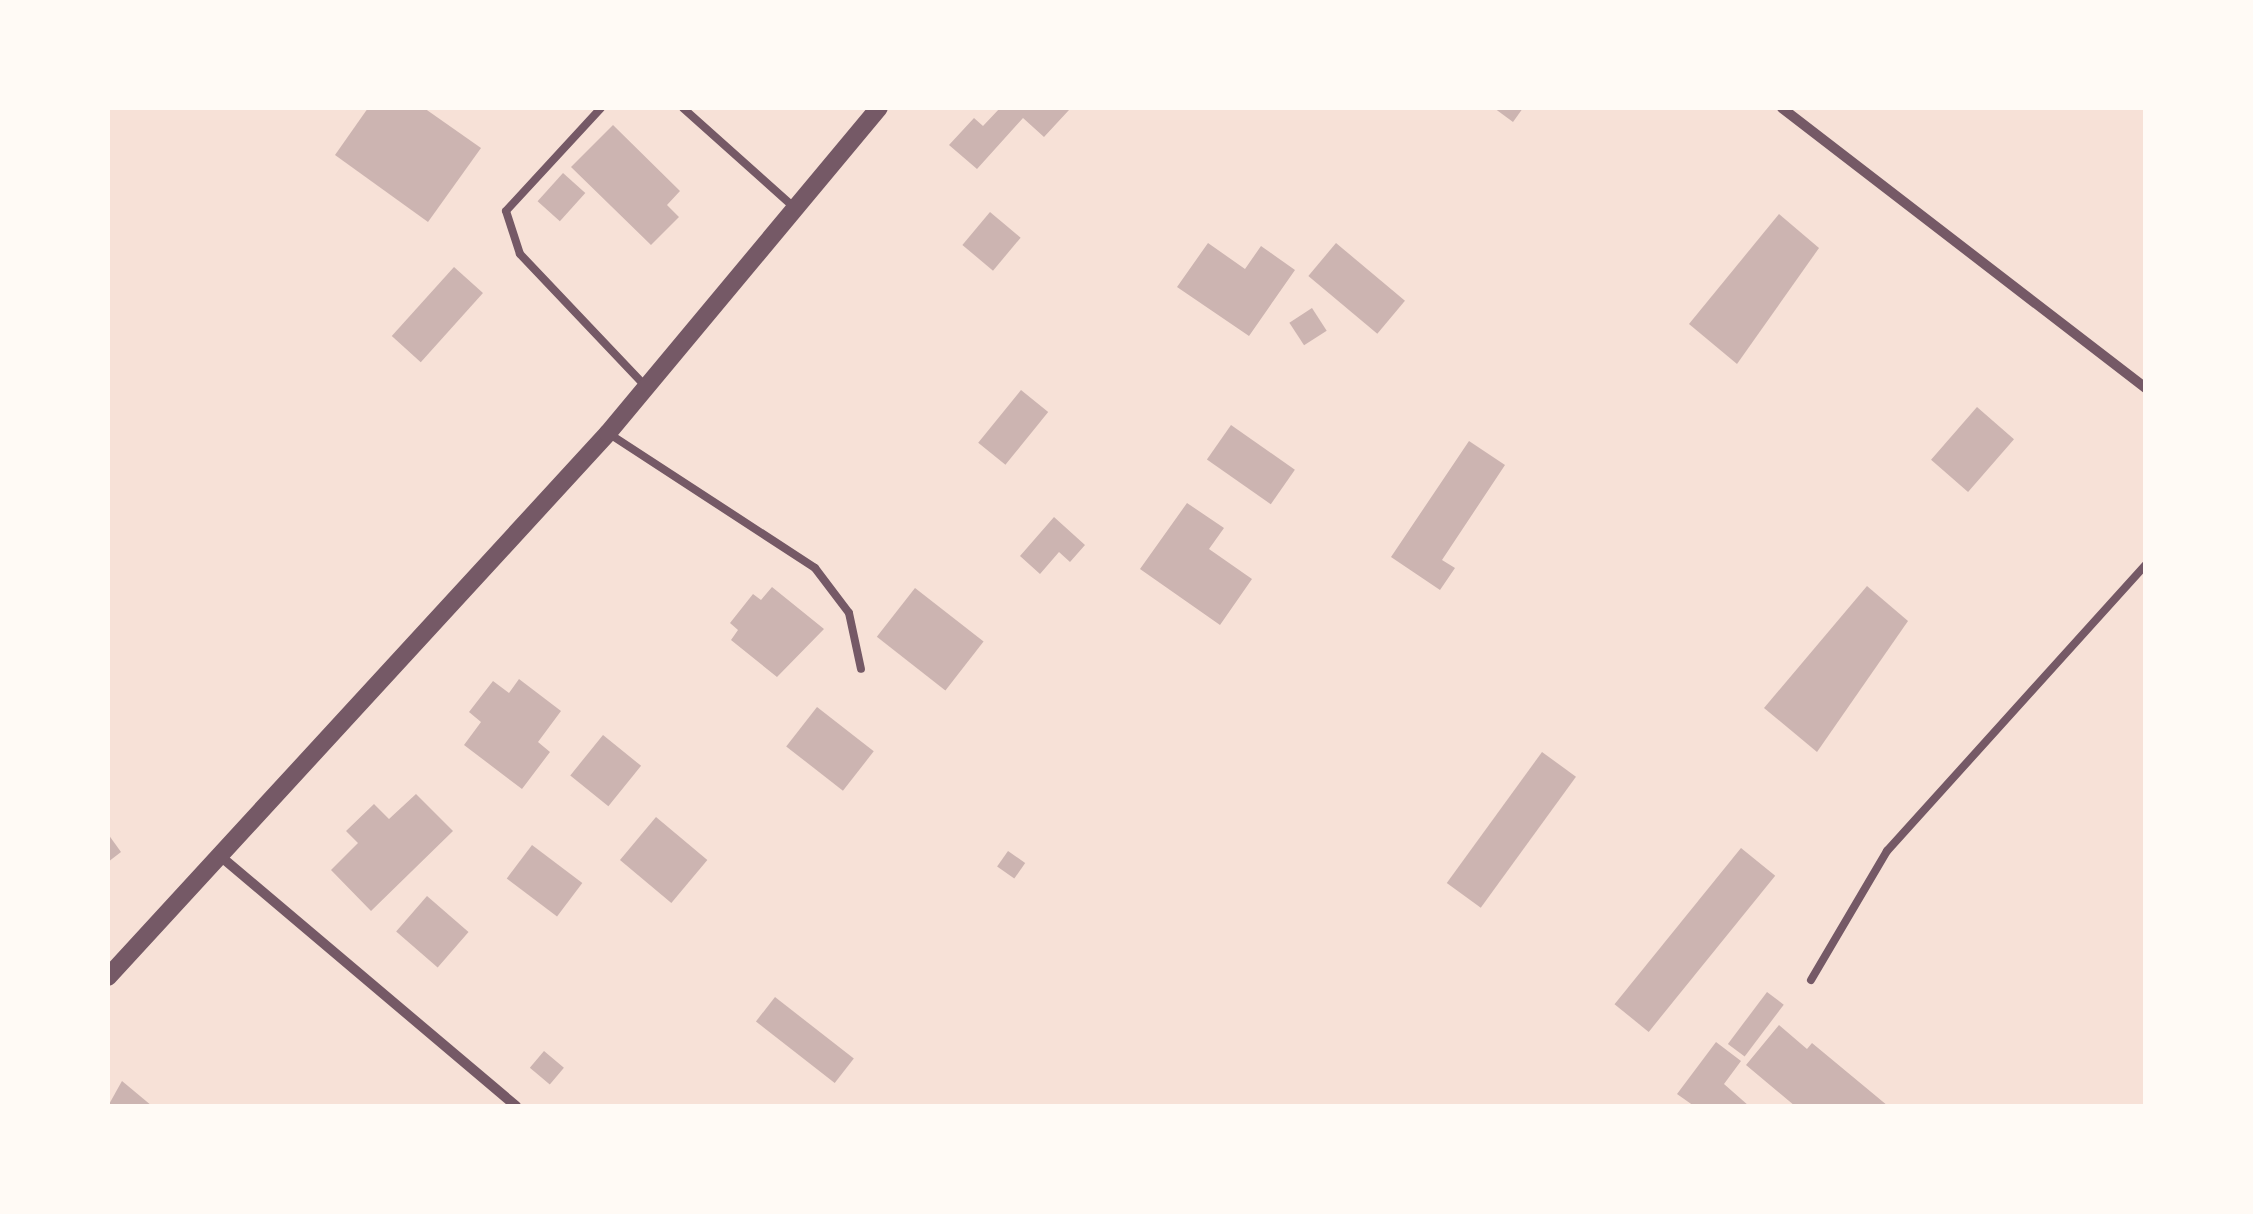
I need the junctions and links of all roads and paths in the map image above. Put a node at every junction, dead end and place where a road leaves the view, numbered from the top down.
1 (601, 108) edge
2 (683, 108) edge
3 (879, 108) edge
4 (1782, 108) edge
5 (795, 208) junction
6 (646, 386) junction
7 (2146, 388) edge
8 (608, 433) junction
9 (2146, 564) edge
10 (862, 669) dead end
11 (218, 854) junction
12 (108, 977) edge
13 (1811, 980) dead end
14 (516, 1106) edge

1 - 6 lane
2 - 5 lane
3 - 5 street
4 - 7 street
5 - 6 street
6 - 8 street
8 - 10 lane
8 - 11 street
9 - 13 lane
11 - 12 street
11 - 14 street

